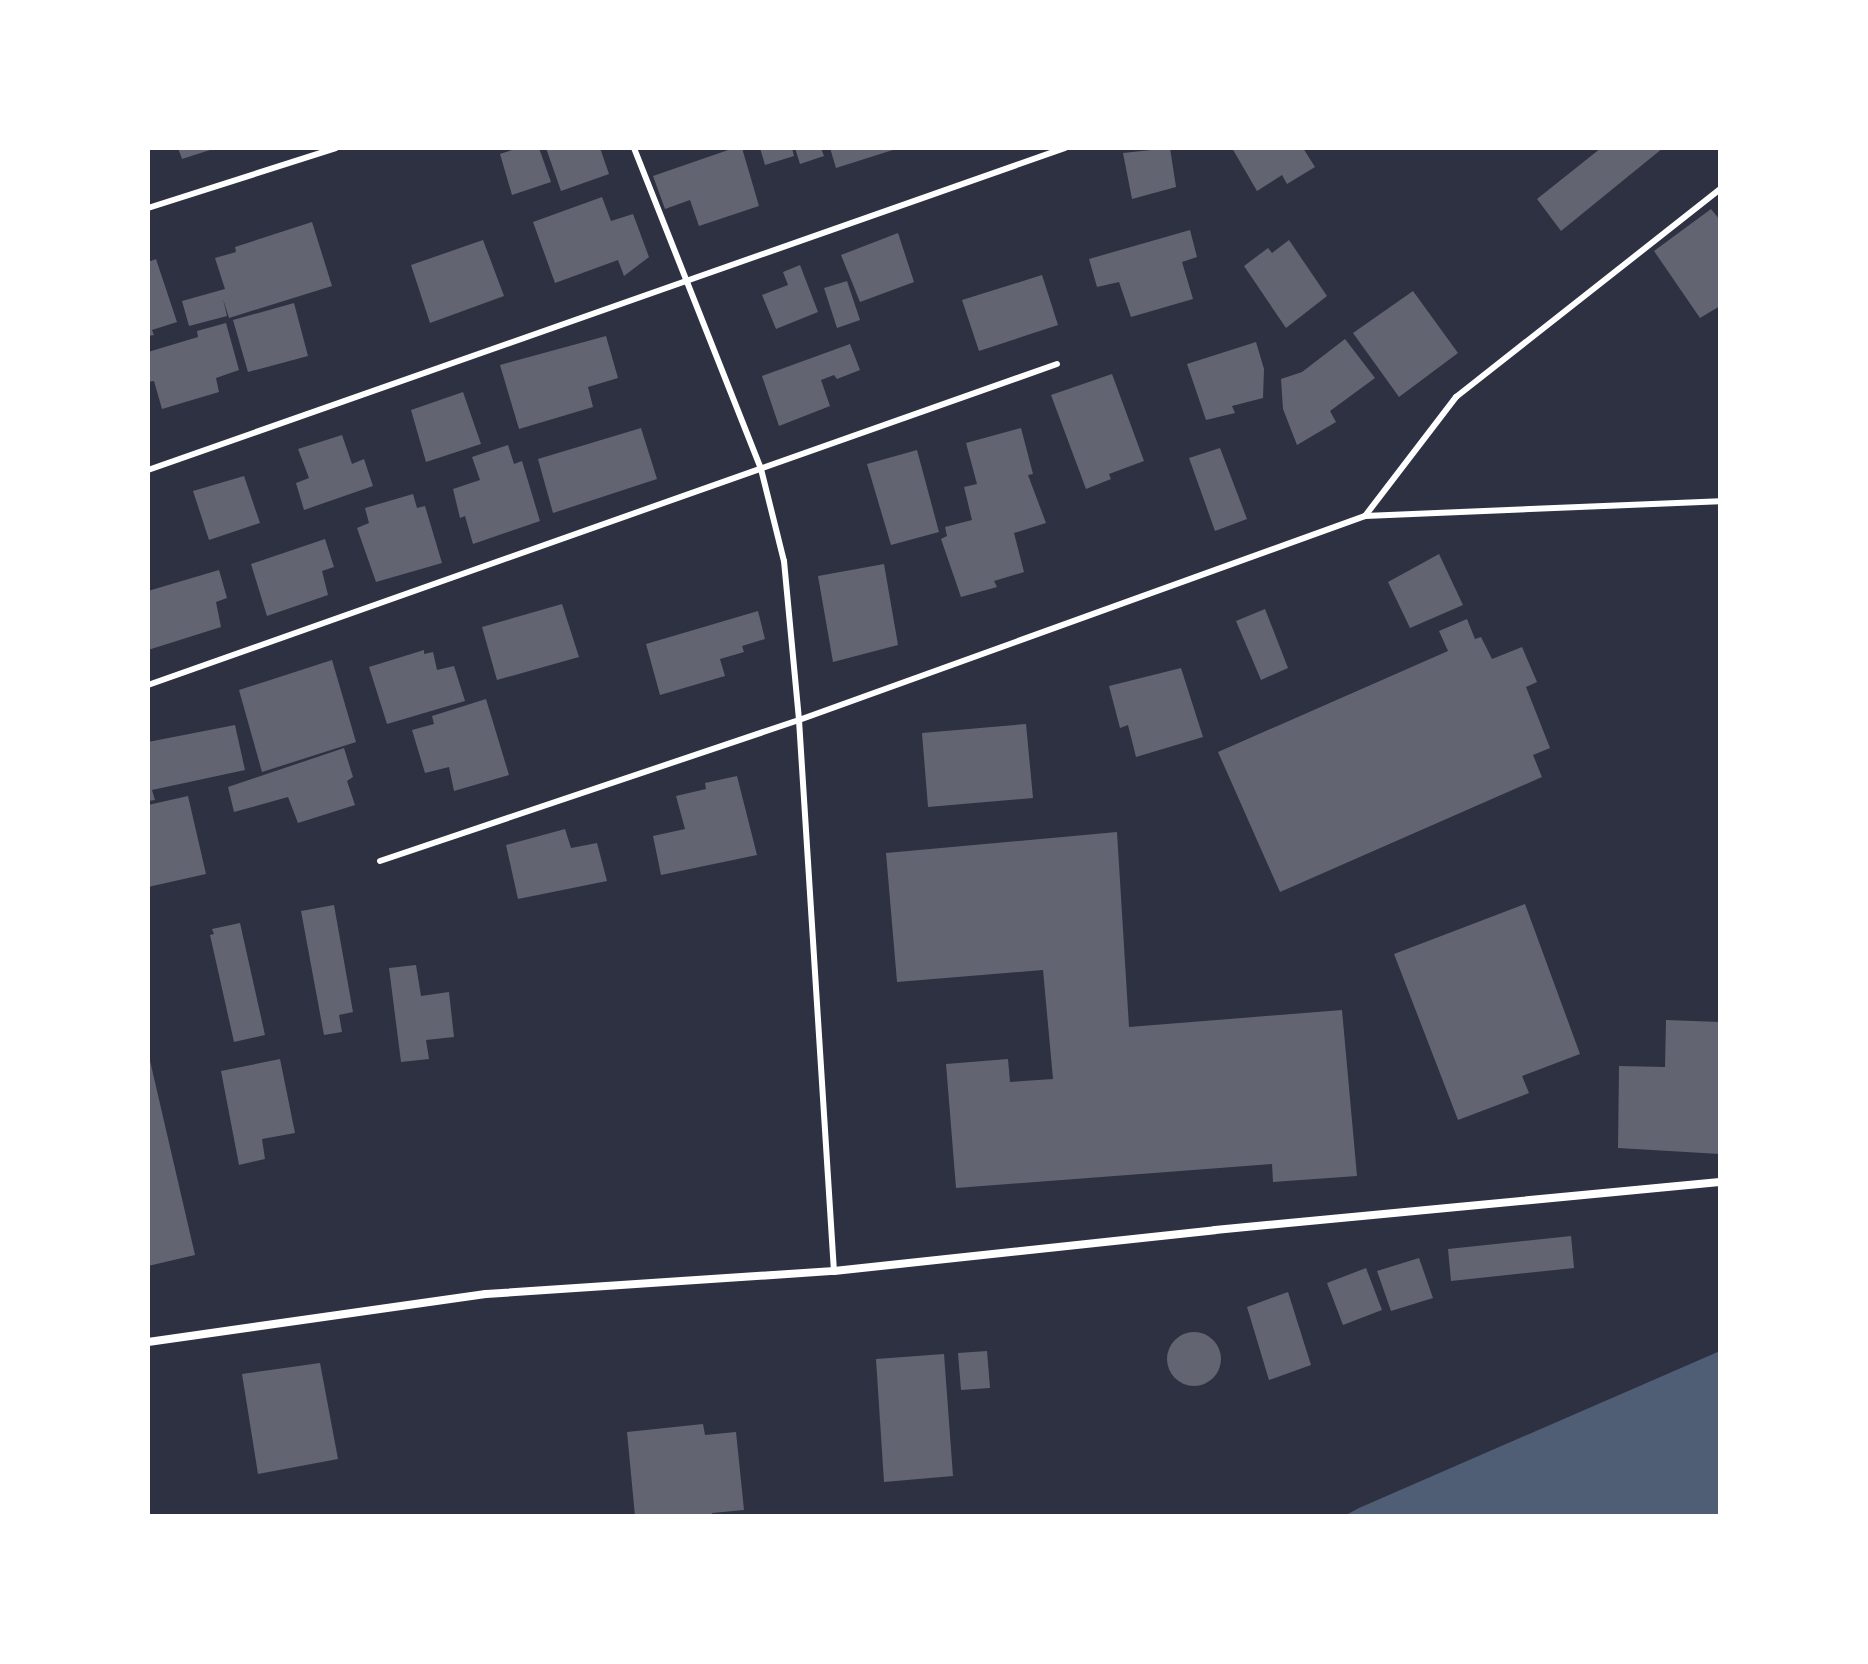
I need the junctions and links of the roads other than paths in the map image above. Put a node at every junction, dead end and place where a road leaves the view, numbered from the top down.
1 (336, 148) edge
2 (634, 148) edge
3 (1065, 148) edge
4 (1720, 189) edge
5 (148, 208) edge
6 (687, 278) junction
7 (1057, 364) dead end
8 (761, 469) junction
9 (148, 470) edge
10 (1720, 501) edge
11 (1365, 516) junction
12 (148, 685) edge
13 (799, 720) junction
14 (380, 861) dead end
15 (1720, 1182) edge
16 (834, 1271) junction
17 (148, 1342) edge

1 - 5 lane
2 - 6 lane
3 - 6 lane
4 - 11 lane
6 - 8 lane
6 - 9 lane
7 - 8 lane
8 - 12 lane
8 - 13 lane
10 - 11 lane
11 - 13 lane
13 - 14 lane
13 - 16 lane
15 - 16 street
16 - 17 street

